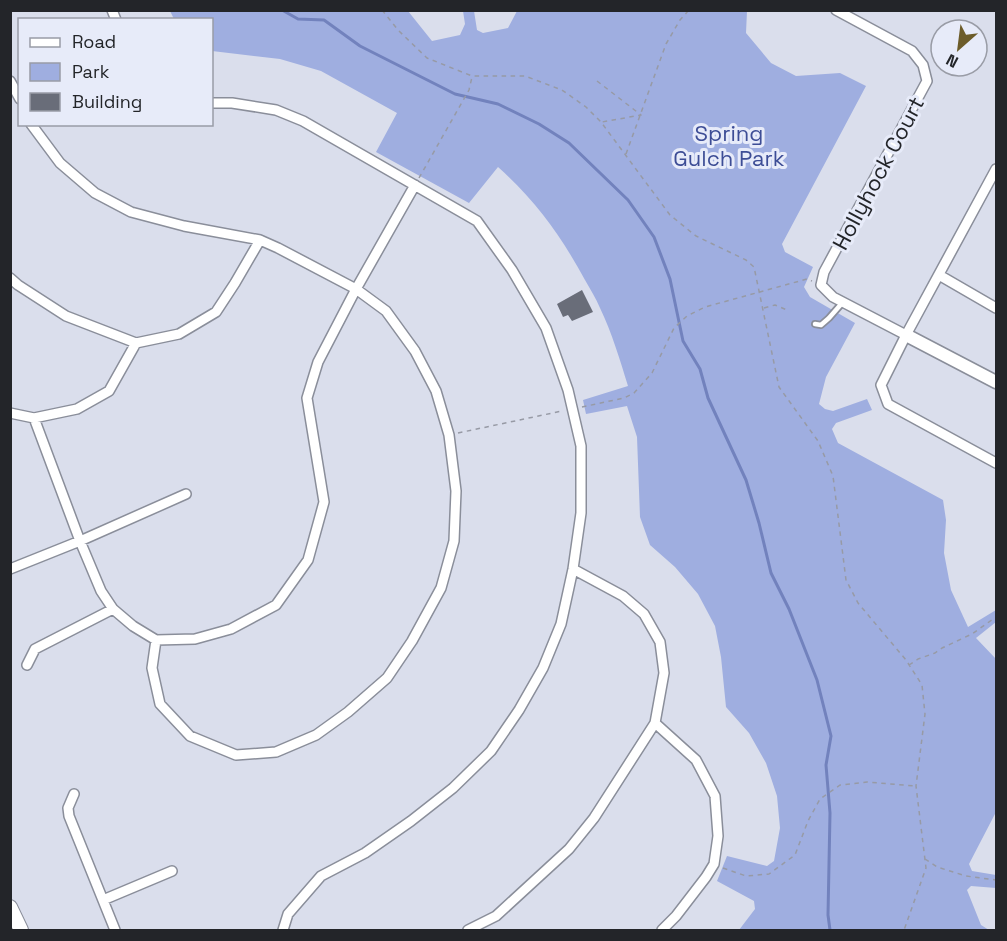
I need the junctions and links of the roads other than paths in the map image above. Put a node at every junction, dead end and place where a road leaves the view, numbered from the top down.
1 (836, 10) edge
2 (10, 81) edge
3 (18, 95) edge
4 (213, 103) edge
5 (33, 126) edge
6 (996, 169) edge
7 (415, 185) junction
8 (260, 240) junction
9 (939, 274) junction
10 (10, 278) edge
11 (356, 289) junction
12 (843, 302) junction
13 (996, 308) edge
14 (814, 324) dead end
15 (906, 335) junction
16 (136, 344) junction
17 (996, 382) edge
18 (10, 412) edge
19 (34, 418) junction
20 (996, 463) edge
21 (186, 494) dead end
22 (80, 541) junction
23 (10, 569) edge
24 (573, 569) junction
25 (113, 609) junction
26 (156, 640) junction
27 (27, 665) dead end
28 (655, 723) junction
29 (74, 794) dead end
30 (172, 871) dead end
31 (103, 900) junction
32 (10, 907) edge
33 (21, 930) edge
34 (116, 930) edge
35 (283, 930) edge
36 (468, 930) edge
37 (662, 930) edge

1 - 12 street, Hollyhock Court
2 - 3 street
4 - 7 street
5 - 8 street
6 - 9 street
7 - 11 street
7 - 24 street
8 - 11 street
8 - 16 street
9 - 13 street
9 - 15 street
10 - 16 street
11 - 26 street
11 - 26 street
12 - 14 lane
12 - 15 street
15 - 17 street
15 - 20 street
16 - 19 street
18 - 19 street
19 - 22 street
21 - 22 street
22 - 23 street
22 - 25 street
24 - 28 street
24 - 35 street
25 - 26 street
25 - 27 street
28 - 36 street
28 - 37 street
29 - 31 street
30 - 31 street
31 - 34 street
32 - 33 main road

